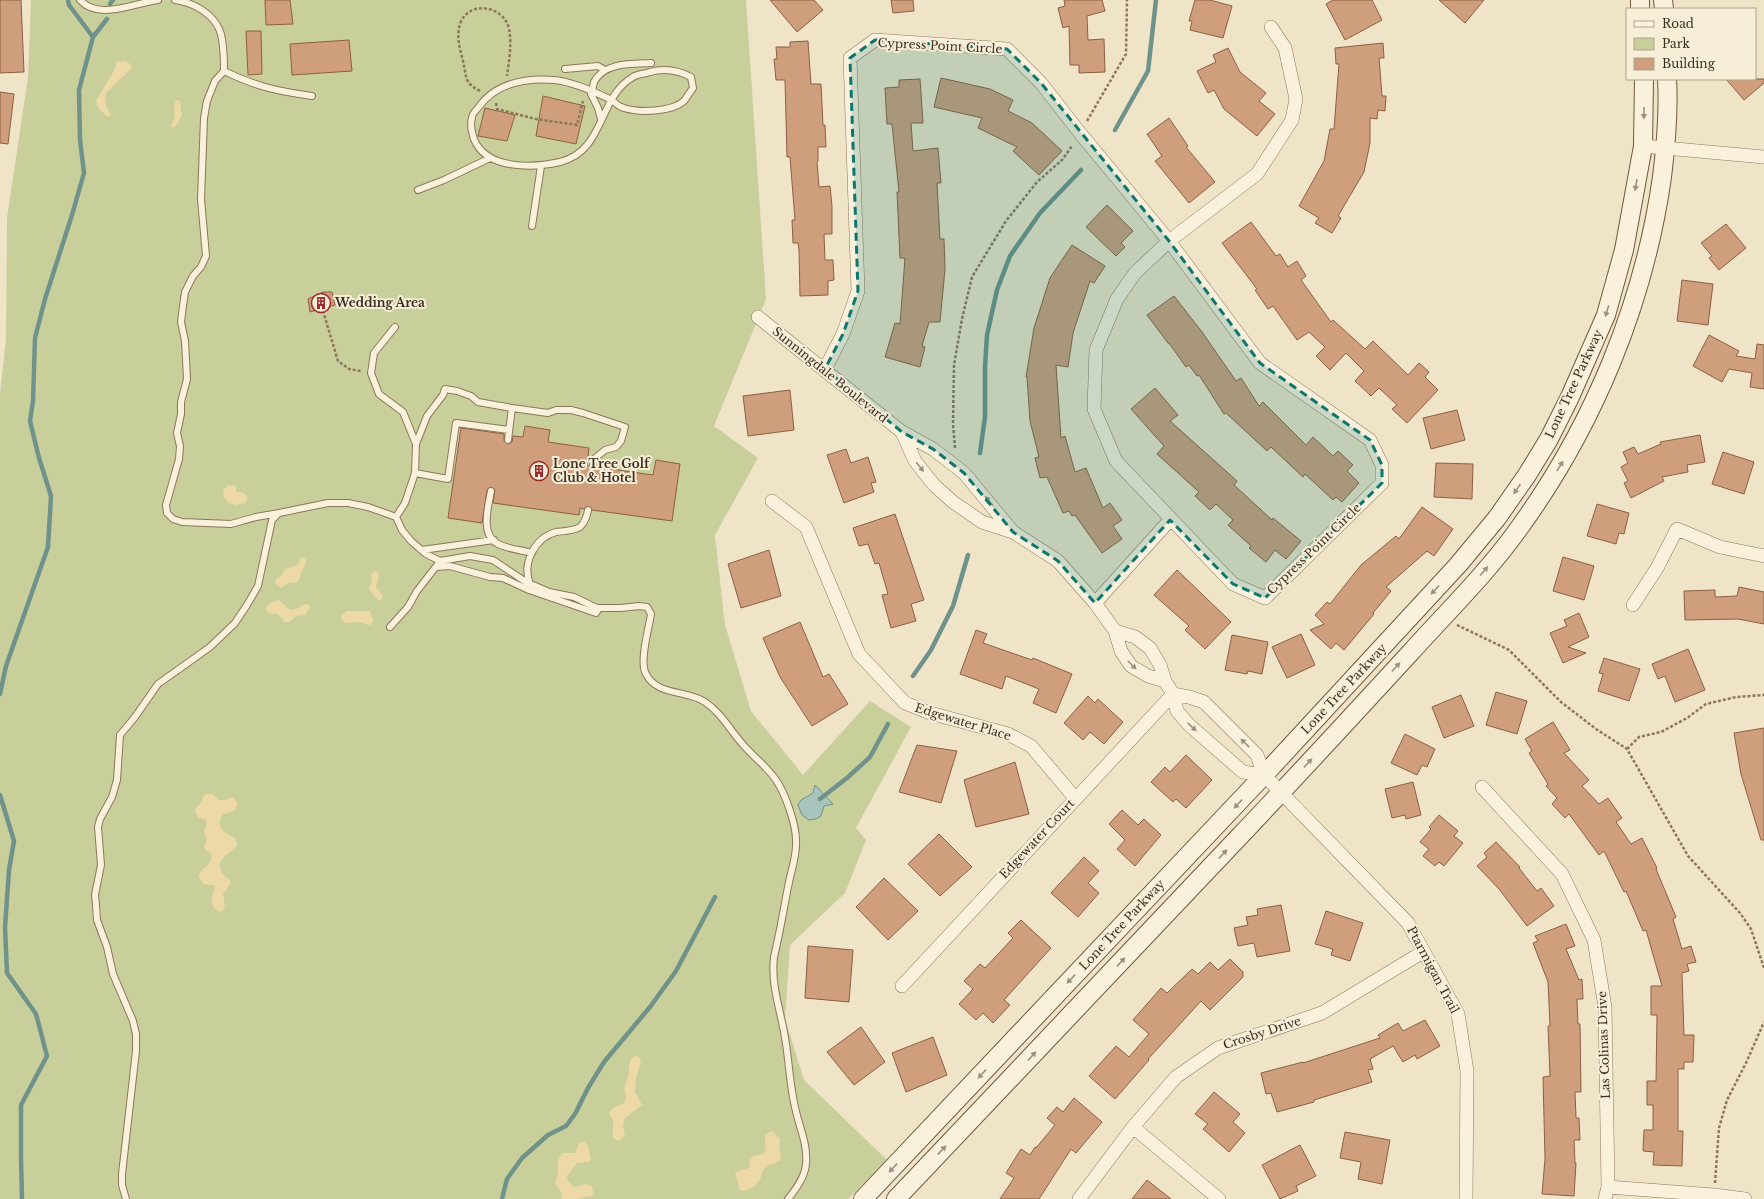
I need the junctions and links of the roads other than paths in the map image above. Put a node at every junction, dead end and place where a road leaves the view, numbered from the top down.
1 (80, 0) edge
2 (158, 0) edge
3 (175, 0) edge
4 (1271, 27) dead end
5 (651, 62) dead end
6 (565, 69) dead end
7 (605, 70) junction
8 (224, 71) junction
9 (1644, 80) edge
10 (1668, 80) edge
11 (592, 92) junction
12 (312, 96) dead end
13 (612, 100) junction
14 (601, 119) junction
15 (1643, 146) junction
16 (1666, 148) junction
17 (1764, 157) edge
18 (490, 158) junction
19 (541, 166) junction
20 (418, 190) dead end
21 (532, 226) dead end
22 (1169, 241) junction
23 (758, 317) dead end
24 (395, 327) dead end
25 (825, 369) junction
26 (512, 408) junction
27 (509, 430) junction
28 (902, 432) junction
29 (508, 440) dead end
30 (416, 444) junction
31 (593, 466) dead end
32 (414, 473) junction
33 (491, 492) dead end
34 (772, 501) dead end
35 (588, 510) dead end
36 (279, 513) junction
37 (396, 517) junction
38 (1170, 520) junction
39 (1013, 532) junction
40 (494, 540) junction
41 (422, 550) junction
42 (532, 553) junction
43 (1764, 556) edge
44 (438, 564) junction
45 (530, 584) junction
46 (1095, 602) junction
47 (1633, 605) dead end
48 (598, 608) junction
49 (390, 627) dead end
50 (1115, 632) junction
51 (1165, 681) junction
52 (1173, 694) junction
53 (1264, 775) junction
54 (1482, 787) dead end
55 (1282, 792) junction
56 (1075, 798) junction
57 (1424, 952) junction
58 (902, 986) dead end
59 (1133, 1127) junction
60 (1606, 1193) edge
61 (126, 1199) edge
62 (788, 1199) edge
63 (863, 1199) edge
64 (896, 1199) edge
65 (1079, 1199) edge
66 (1218, 1199) edge
67 (1466, 1199) edge
68 (1745, 1199) edge

1 - 2 lane
3 - 8 lane
4 - 22 street
5 - 7 lane
6 - 7 lane
7 - 11 lane
8 - 12 lane
8 - 36 lane
9 -> 15 street, Lone Tree Parkway
10 - 16 street, Lone Tree Parkway
11 - 13 lane
11 - 14 lane
11 - 18 lane
13 - 13 lane
13 - 14 lane
14 - 19 lane
15 - 16 street
15 -> 53 street, Lone Tree Parkway
16 - 17 street
55 -> 16 street, Lone Tree Parkway
18 - 19 lane
18 - 20 lane
19 - 21 lane
22 - 25 street, Cypress Point Circle
22 - 38 street, Cypress Point Circle
22 - 38 street, Cypress Point Circle
23 - 25 street, Sunningdale Boulevard
24 - 30 lane
25 - 28 street, Sunningdale Boulevard
26 - 27 lane
26 - 30 lane
26 - 31 lane
27 - 29 lane
27 - 32 lane
39 -> 28 street, Sunningdale Boulevard
28 -> 39 street, Sunningdale Boulevard
30 - 32 lane
32 - 37 lane
33 - 40 lane
34 - 56 street, Edgewater Place
35 - 42 lane
36 - 37 lane
36 - 61 lane
37 - 41 lane
38 - 46 street
39 - 46 street, Sunningdale Boulevard
40 - 41 lane
40 - 42 lane
41 - 44 lane
42 - 45 lane
43 - 47 street
44 - 45 lane
44 - 48 lane
44 - 49 lane
45 - 48 lane
46 - 50 street, Sunningdale Boulevard
48 - 62 lane
50 -> 51 street, Sunningdale Boulevard
50 - 51 street
51 - 52 street
53 -> 52 street
52 -> 53 street
52 - 56 street, Edgewater Court
53 - 55 street, Ptarmigan Trail
53 -> 63 street, Lone Tree Parkway
54 - 60 street, Las Colinas Drive
55 - 57 street, Ptarmigan Trail
64 -> 55 street, Lone Tree Parkway
56 - 58 street, Edgewater Court
57 - 59 street, Crosby Drive
57 - 67 street, Ptarmigan Trail
59 - 65 street, Crosby Drive
59 - 66 street
60 - 68 street

